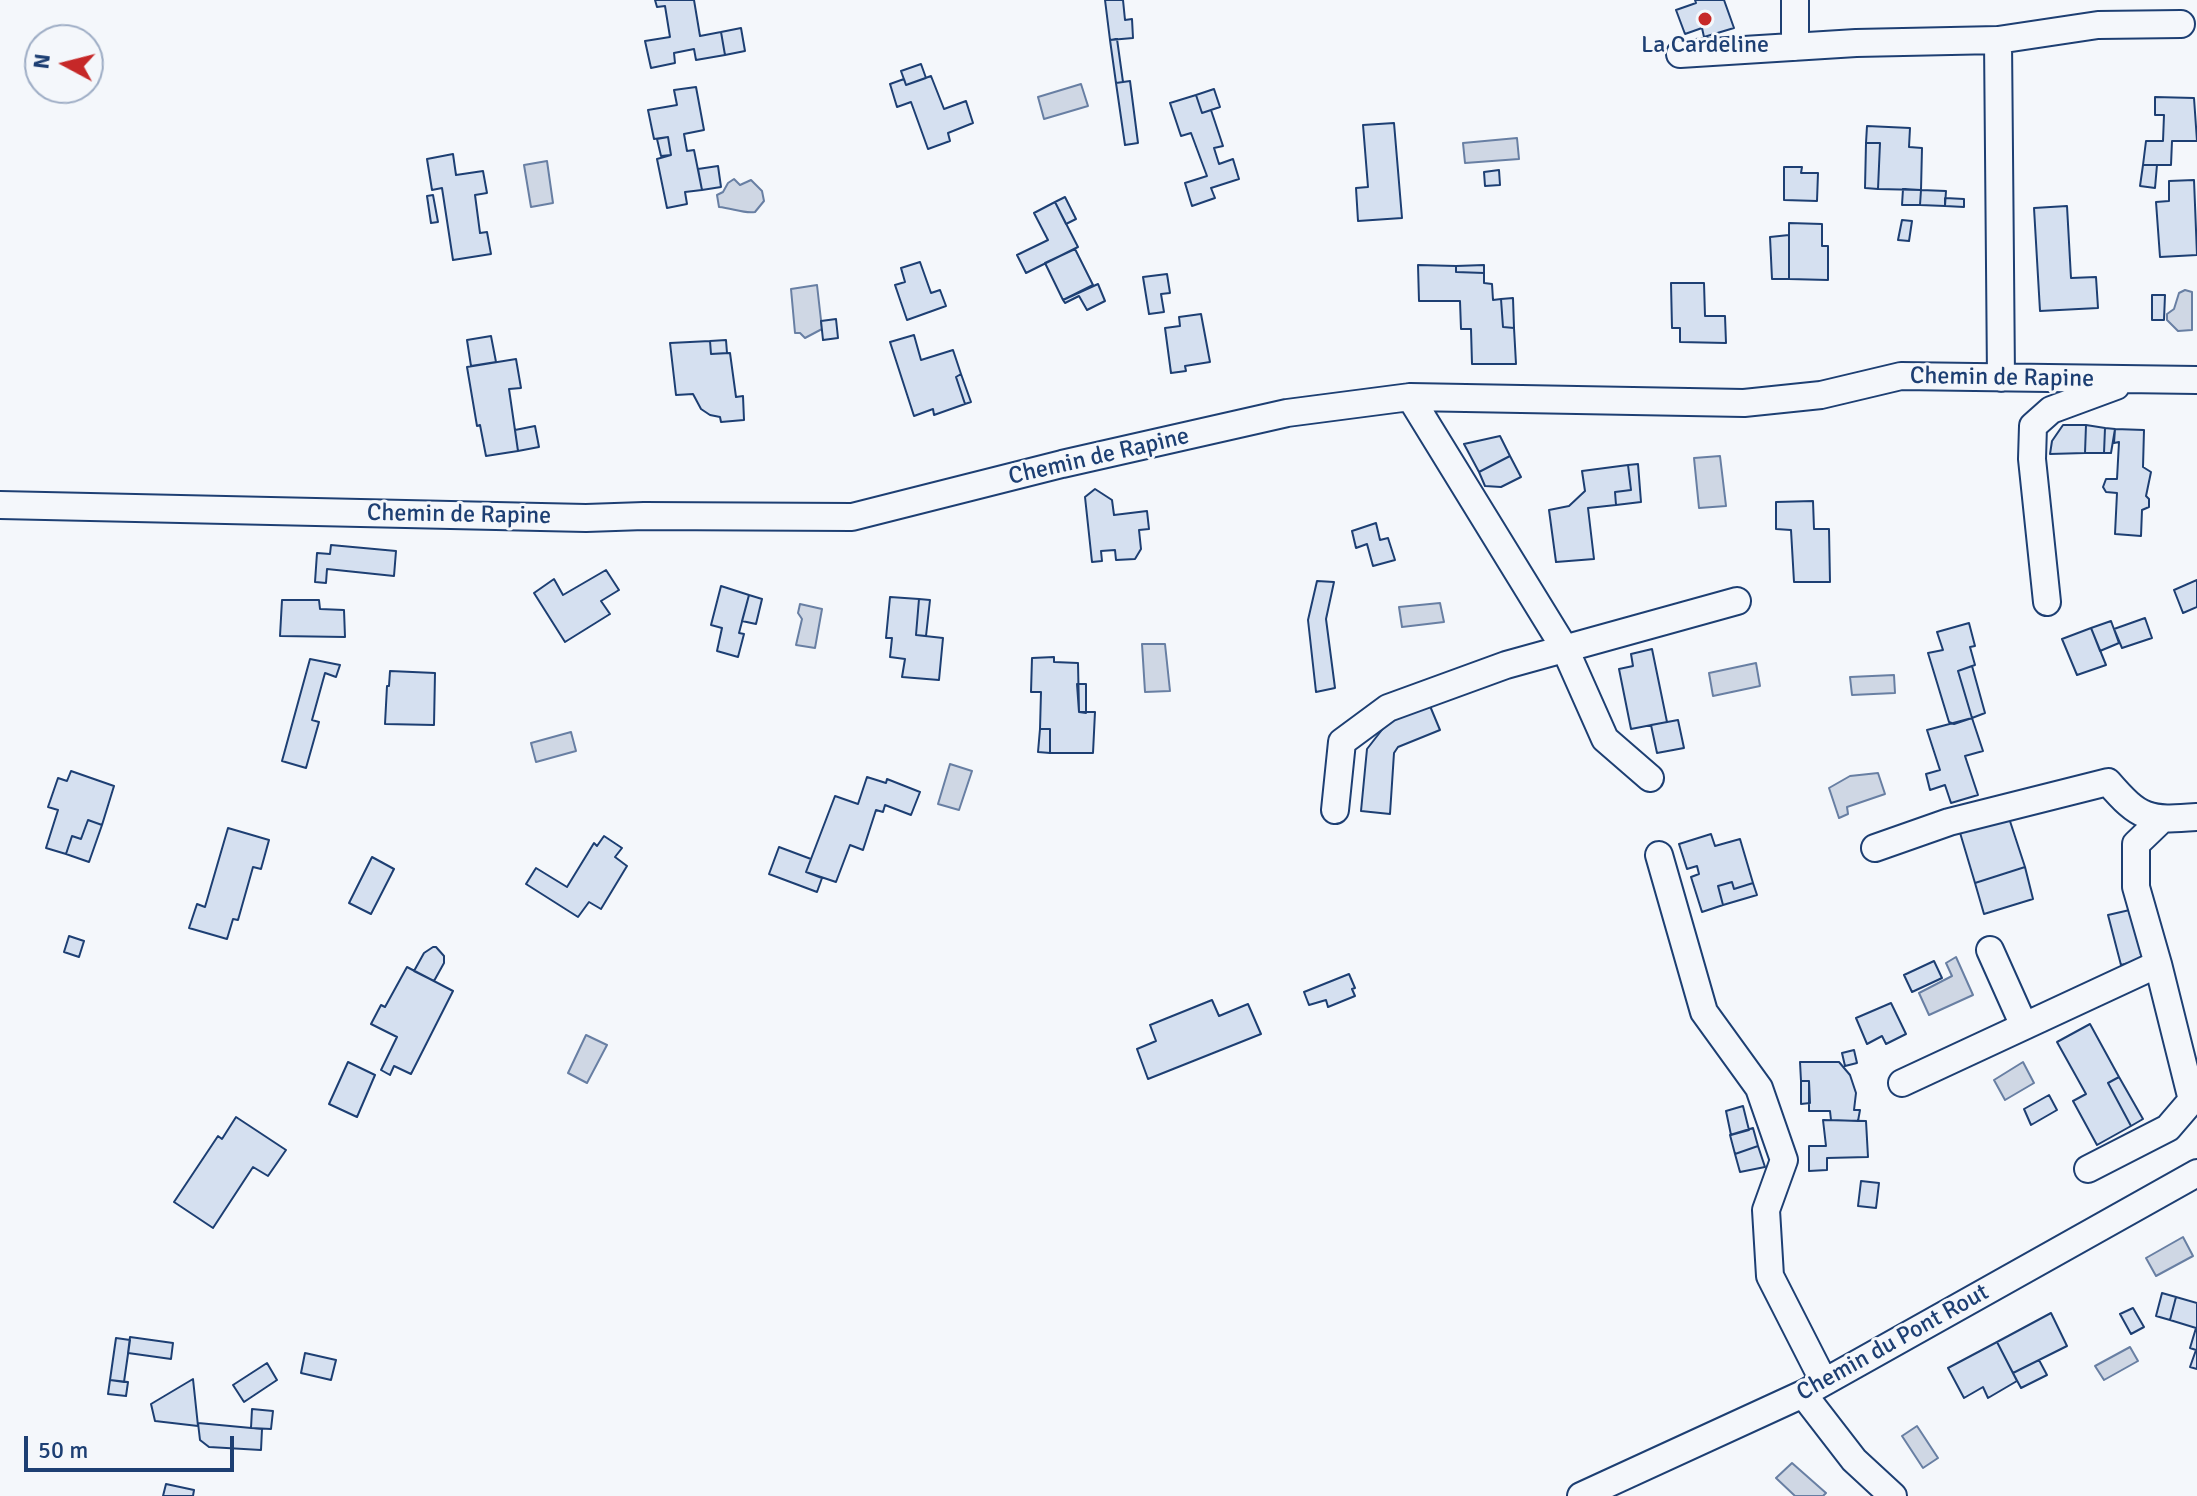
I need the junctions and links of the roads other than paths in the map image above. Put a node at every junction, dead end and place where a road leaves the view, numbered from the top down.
1 (1795, 0) edge
2 (2181, 24) dead end
3 (1998, 40) junction
4 (1795, 47) junction
5 (1680, 54) dead end
6 (2001, 378) junction
7 (2134, 380) junction
8 (2197, 380) edge
9 (1410, 397) junction
10 (0, 505) edge
11 (1737, 601) dead end
12 (2047, 602) dead end
13 (1565, 649) junction
14 (1650, 778) dead end
15 (1335, 810) dead end
16 (2197, 817) edge
17 (2161, 820) junction
18 (1875, 848) dead end
19 (1659, 855) dead end
20 (1990, 950) dead end
21 (2158, 964) junction
22 (2024, 1026) junction
23 (1902, 1083) dead end
24 (2088, 1169) dead end
25 (2197, 1173) edge
26 (1814, 1388) junction
27 (1595, 1493) edge
28 (1893, 1496) edge

1 - 4 street
2 - 3 street
3 - 4 street
3 - 6 street
4 - 5 street
6 - 7 street, Chemin de Rapine
6 - 9 street, Chemin de Rapine
7 - 8 street, Chemin de Rapine
7 - 12 street
9 - 10 street, Chemin de Rapine
9 - 13 street
11 - 13 street
13 - 14 street
13 - 15 street
16 - 17 street
17 - 18 street
17 - 21 street
19 - 26 street
20 - 22 street
21 - 22 street
21 - 24 street
22 - 23 street
25 - 26 street, Chemin du Pont Rout
26 - 27 street, Chemin du Pont Rout
26 - 28 street

